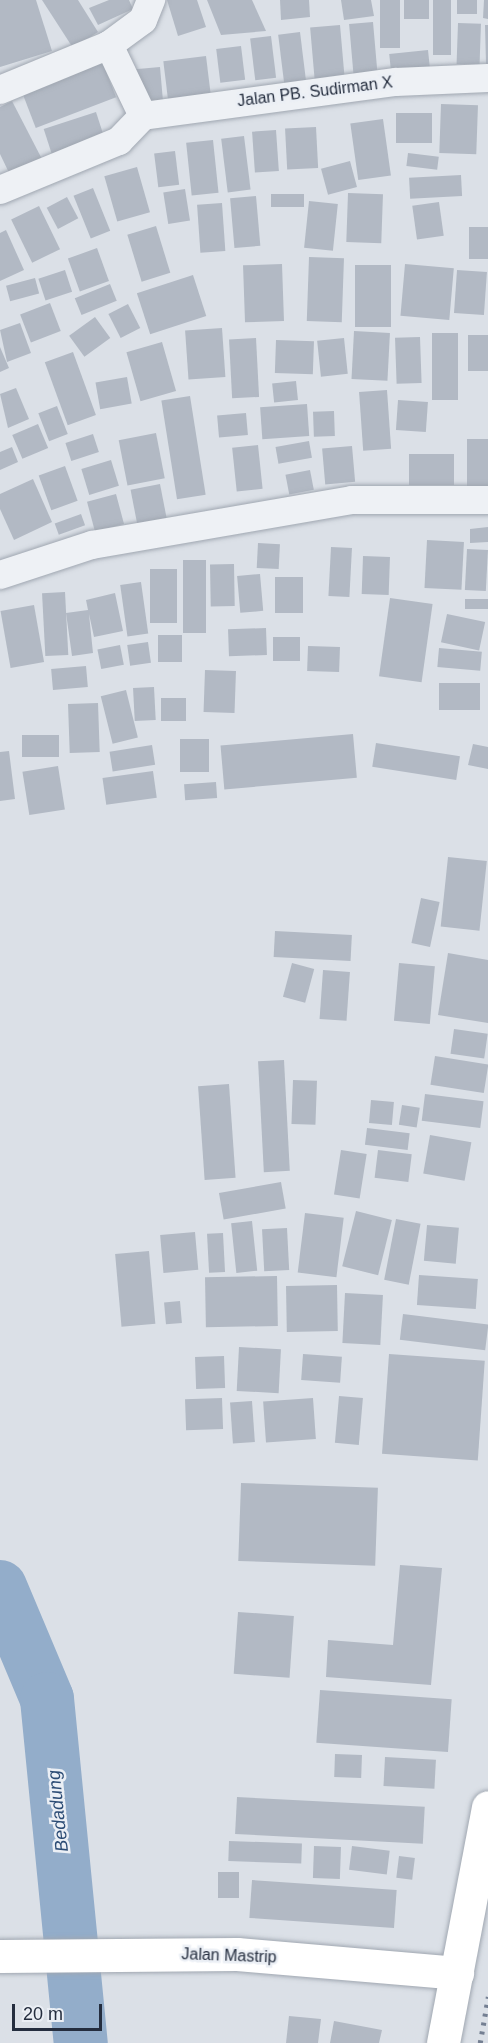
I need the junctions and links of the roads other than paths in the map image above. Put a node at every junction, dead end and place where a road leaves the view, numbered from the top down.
1 (151, 0) edge
2 (109, 45) junction
3 (488, 78) edge
4 (0, 90) edge
5 (143, 116) junction
6 (0, 190) edge
7 (488, 500) edge
8 (0, 575) edge
9 (488, 1807) edge
10 (0, 1956) edge
11 (457, 1973) junction
12 (443, 2043) edge

1 - 2 street
2 - 4 street
2 - 5 street
3 - 5 street, Jalan PB. Sudirman X
5 - 6 street
7 - 8 street
9 - 11 main road
10 - 11 main road, Jalan Mastrip
11 - 12 main road

